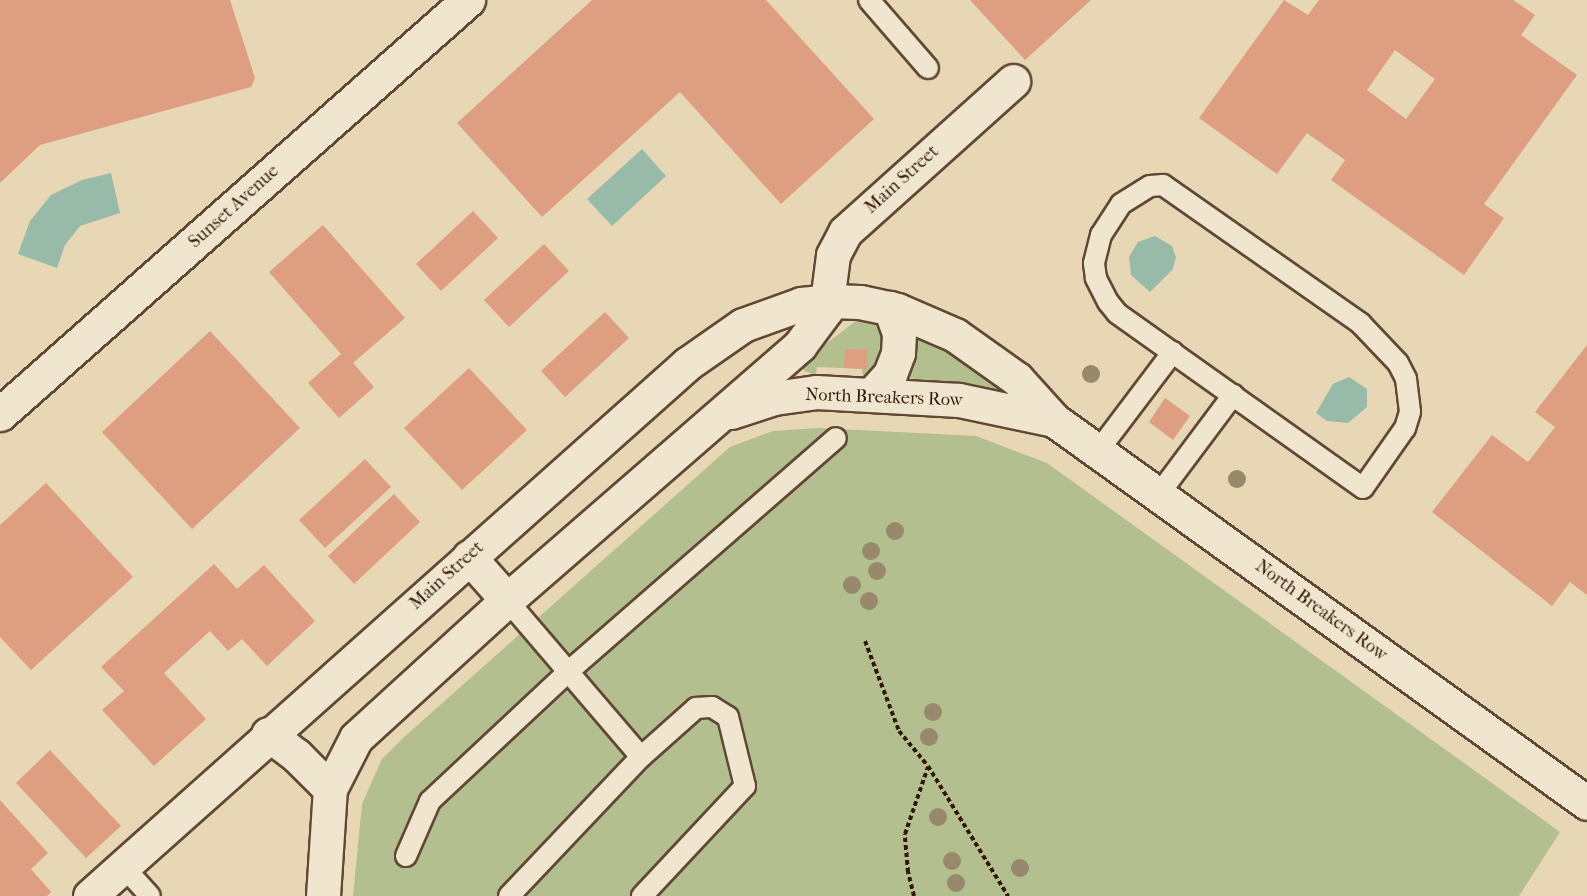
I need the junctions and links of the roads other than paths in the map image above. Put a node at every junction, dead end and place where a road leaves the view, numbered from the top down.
1 (468, 0) edge
2 (869, 0) edge
3 (928, 68) dead end
4 (1013, 81) dead end
5 (829, 300) junction
6 (890, 308) junction
7 (1173, 352) junction
8 (872, 394) junction
9 (1233, 395) junction
10 (0, 414) edge
11 (715, 419) junction
12 (1054, 420) junction
13 (836, 438) dead end
14 (1098, 451) junction
15 (1159, 494) junction
16 (469, 557) junction
17 (507, 600) junction
18 (569, 671) junction
19 (268, 734) junction
20 (641, 757) junction
21 (330, 789) junction
22 (1587, 802) edge
23 (406, 856) dead end
24 (123, 866) junction
25 (90, 896) edge
26 (150, 896) edge
27 (322, 896) edge
28 (509, 896) edge
29 (642, 896) edge

1 - 10 street, Sunset Avenue
2 - 3 lane
4 - 5 street, Main Street
5 - 6 street, North Breakers Row
5 - 11 street, Main Street
5 - 16 street, Main Street
6 - 8 street
6 - 12 street, North Breakers Row
7 - 9 lane
7 - 9 lane
7 - 14 lane
8 - 11 street, North Breakers Row
8 - 12 street, North Breakers Row
9 - 15 lane
11 - 17 street, Main Street
12 - 14 street, North Breakers Row
13 - 18 lane
14 - 15 street, North Breakers Row
15 - 22 street, North Breakers Row
16 - 17 street
16 - 19 street, Main Street
17 - 18 lane
17 - 21 street, Main Street
18 - 20 lane
18 - 23 lane
19 - 21 street
19 - 24 street, Main Street
20 - 28 lane
20 - 29 lane
21 - 27 street
24 - 25 street, Main Street
24 - 26 lane

